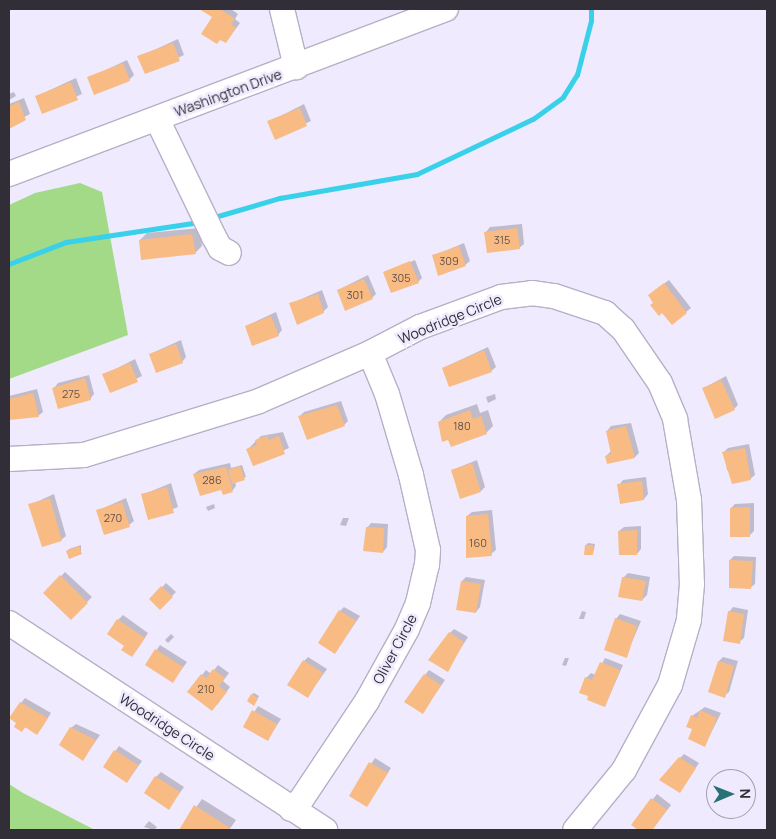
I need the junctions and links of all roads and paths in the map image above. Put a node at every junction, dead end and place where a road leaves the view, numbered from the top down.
1 (282, 9) edge
2 (446, 9) edge
3 (296, 68) junction
4 (157, 119) junction
5 (9, 174) edge
6 (229, 252) dead end
7 (370, 353) junction
8 (9, 459) edge
9 (9, 623) edge
10 (291, 809) junction
11 (325, 830) edge
12 (575, 830) edge

1 - 3 street
2 - 3 street, Washington Drive
3 - 4 street, Washington Drive
4 - 5 street, Washington Drive
4 - 6 street
7 - 8 street, Woodridge Circle
7 - 10 street, Oliver Circle
7 - 12 street, Woodridge Circle
9 - 10 street, Woodridge Circle
10 - 11 street, Woodridge Circle

